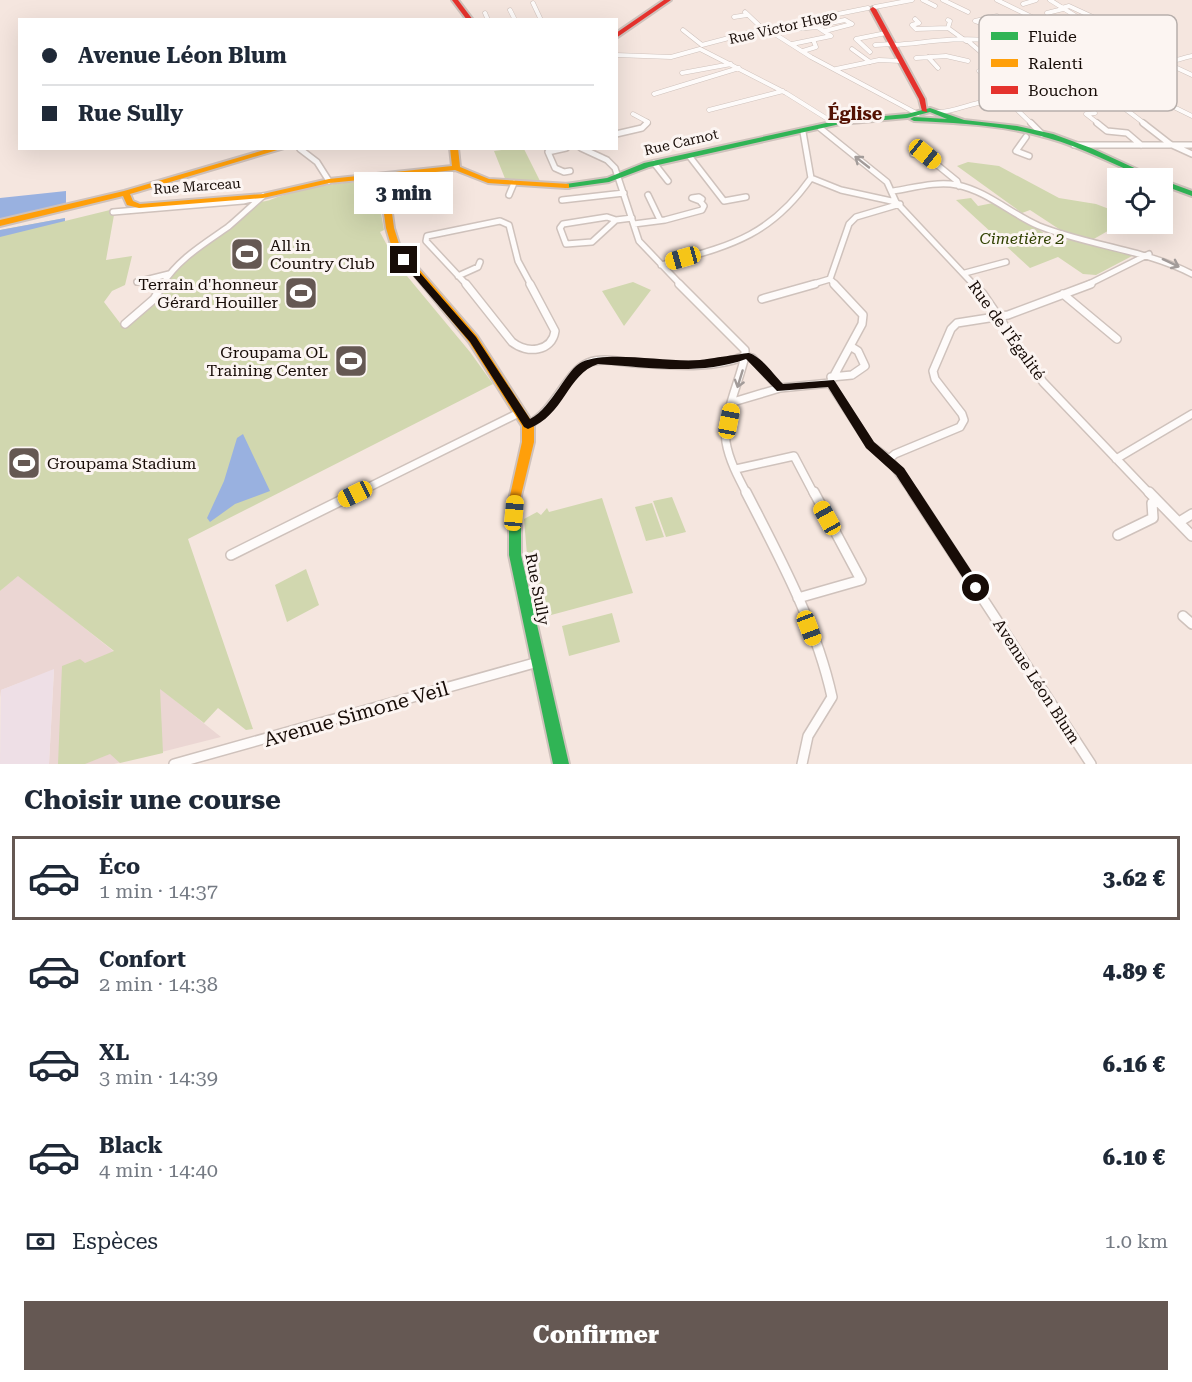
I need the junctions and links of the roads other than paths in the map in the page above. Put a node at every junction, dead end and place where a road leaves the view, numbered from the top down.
1 (455, 0) edge
2 (668, 0) edge
3 (912, 0) edge
4 (923, 0) edge
5 (943, 0) edge
6 (997, 0) edge
7 (1036, 0) edge
8 (1061, 0) edge
9 (1051, 1) edge
10 (532, 3) dead end
11 (1023, 4) dead end
12 (870, 5) edge
13 (935, 6) dead end
14 (1061, 9) junction
15 (510, 10) dead end
16 (968, 12) dead end
17 (484, 13) dead end
18 (1047, 13) dead end
19 (1028, 15) edge
20 (1072, 15) edge
21 (1088, 15) edge
22 (468, 18) edge
23 (487, 18) edge
24 (514, 18) edge
25 (540, 18) edge
26 (734, 18) dead end
27 (948, 20) dead end
28 (807, 21) junction
29 (916, 22) dead end
30 (817, 27) junction
31 (948, 28) junction
32 (765, 29) junction
33 (795, 29) dead end
34 (683, 30) dead end
35 (825, 31) junction
36 (886, 33) junction
37 (618, 35) edge
38 (967, 41) junction
39 (979, 41) edge
40 (814, 42) dead end
41 (937, 43) junction
42 (792, 44) junction
43 (893, 44) junction
44 (875, 45) dead end
45 (701, 47) junction
46 (852, 49) dead end
47 (803, 51) junction
48 (979, 51) edge
49 (870, 52) dead end
50 (618, 55) edge
51 (947, 55) junction
52 (1192, 56) edge
53 (928, 57) junction
54 (916, 58) dead end
55 (1177, 60) edge
56 (901, 61) junction
57 (968, 61) dead end
58 (870, 62) junction
59 (731, 64) junction
60 (739, 68) junction
61 (938, 68) dead end
62 (836, 69) junction
63 (1177, 69) edge
64 (682, 73) dead end
65 (1192, 75) edge
66 (783, 91) junction
67 (654, 94) dead end
68 (979, 103) edge
69 (1177, 109) edge
70 (709, 110) dead end
71 (957, 110) junction
72 (1015, 111) edge
73 (1128, 111) edge
74 (1095, 113) dead end
75 (633, 114) dead end
76 (934, 114) junction
77 (1192, 116) edge
78 (834, 123) junction
79 (820, 128) junction
80 (802, 132) junction
81 (618, 134) edge
82 (1032, 134) junction
83 (1074, 145) junction
84 (1141, 145) junction
85 (1173, 145) junction
86 (1192, 145) edge
87 (274, 150) edge
88 (301, 150) edge
89 (454, 150) edge
90 (547, 150) edge
91 (585, 150) edge
92 (913, 154) dead end
93 (1192, 154) edge
94 (1029, 156) dead end
95 (690, 157) junction
96 (654, 163) junction
97 (456, 168) junction
98 (1128, 168) edge
99 (570, 171) dead end
100 (383, 176) junction
101 (619, 176) junction
102 (811, 178) junction
103 (329, 181) junction
104 (668, 181) dead end
105 (514, 183) junction
106 (959, 186) junction
107 (1173, 186) edge
108 (893, 190) junction
109 (126, 193) junction
110 (624, 193) junction
111 (1192, 194) edge
112 (509, 195) dead end
113 (648, 195) dead end
114 (262, 196) junction
115 (746, 197) dead end
116 (562, 200) dead end
117 (700, 201) dead end
118 (898, 203) junction
119 (113, 212) dead end
120 (616, 220) junction
121 (660, 220) junction
122 (633, 221) junction
123 (0, 223) edge
124 (1149, 254) junction
125 (480, 262) dead end
126 (1006, 262) dead end
127 (661, 265) junction
128 (965, 273) junction
129 (170, 274) junction
130 (1192, 274) edge
131 (458, 276) junction
132 (830, 279) junction
133 (137, 282) dead end
134 (1063, 294) junction
135 (762, 299) dead end
136 (1000, 317) junction
137 (125, 324) dead end
138 (1117, 339) dead end
139 (850, 346) junction
140 (746, 356) junction
141 (831, 380) junction
142 (780, 388) junction
143 (733, 402) junction
144 (521, 412) junction
145 (1192, 414) edge
146 (528, 424) junction
147 (889, 459) junction
148 (1116, 459) junction
149 (736, 469) junction
150 (1156, 501) junction
151 (1192, 514) edge
152 (1179, 522) junction
153 (1118, 534) dead end
154 (1192, 536) edge
155 (231, 555) dead end
156 (798, 598) junction
157 (1183, 616) dead end
158 (1192, 624) edge
159 (538, 662) junction
160 (174, 764) edge
161 (561, 764) edge
162 (802, 764) edge
163 (1091, 764) edge

1 - 22 street
2 - 37 street
3 - 12 street, Rue Victor Hugo
4 - 13 street
5 - 16 street
6 - 19 street
7 - 11 street
8 - 9 street
9 - 14 street
10 - 25 street
12 - 28 street, Rue Victor Hugo
12 - 36 street
14 - 18 street
14 - 20 street
14 - 21 street
15 - 24 street
17 - 23 street
26 - 32 street
27 - 31 street
28 - 30 street
28 - 32 street, Rue Victor Hugo
29 - 31 street
30 - 33 street
30 - 35 street
30 - 35 street
31 - 38 street
32 - 42 street
32 - 45 street, Rue Victor Hugo
34 - 45 street
35 - 42 street
36 - 43 street
36 - 49 street
38 - 39 street
38 - 41 street
38 - 48 street
40 - 47 street
41 - 43 street
41 - 51 street
42 - 47 street
43 - 44 street
43 - 56 street
45 - 50 street, Rue Victor Hugo
45 - 59 street
46 - 58 street
47 - 62 street
51 - 53 street
51 - 57 street
52 - 55 street
53 - 54 street
53 - 61 street
56 - 58 street
56 - 76 street
58 - 62 street
59 - 60 street
59 - 64 street
60 - 66 street
60 - 67 street
62 - 76 street
63 - 65 street
66 - 70 street
66 - 78 street
68 - 71 street
69 - 77 street
71 - 76 street
71 - 76 street
72 - 82 street
73 - 85 street
74 - 84 street
75 - 81 street
76 - 78 street, Rue Carnot
76 - 82 street, Rue Carnot
78 - 79 street, Rue Carnot
79 - 80 street, Rue Carnot
108 -> 79 street
80 - 95 street, Rue Carnot
80 - 102 street
82 - 83 street, Rue Carnot
82 - 94 street
83 - 84 street
83 - 98 street, Rue Carnot
84 - 85 street
85 - 86 street
85 - 93 street
87 - 109 street
88 - 103 street
89 - 97 street
90 - 99 street
91 - 101 street
92 - 106 street
95 - 96 street, Rue Carnot
95 - 115 street
96 - 101 street, Rue Carnot
96 - 104 street
97 - 100 street, Rue Marceau
97 - 105 street, Rue Carnot
100 - 103 street, Rue Marceau
100 - 144 street
101 - 105 street, Rue Carnot
101 - 110 street
102 - 118 street
102 - 127 street
103 - 114 street, Rue Marceau
105 - 112 street
106 - 108 street
106 - 124 street
107 - 111 street
108 - 118 street, Rue de l'Égalité
109 - 114 street, Rue Marceau
109 - 123 street
110 - 116 street
110 - 122 street
113 - 121 street
114 - 119 street, Rue Marceau
114 - 129 street
117 - 121 street
118 - 128 street, Rue de l'Égalité
118 - 132 street
120 - 120 street
120 - 122 street
121 - 122 street
122 - 127 street
124 -> 130 street
124 - 134 street
125 - 131 street
126 - 128 street
127 - 140 street
128 - 136 street, Rue de l'Égalité
129 - 133 street
129 - 137 street
131 - 131 street
132 - 135 street
132 - 139 street
134 - 136 street
134 - 138 street
136 - 147 street
136 - 148 street, Rue de l'Égalité
139 - 141 street
139 - 141 street
140 - 142 street
140 -> 143 street
140 - 146 street
141 - 142 street
141 - 147 street, Avenue Léon Blum
142 - 143 street
143 - 149 street
144 - 146 street
144 - 155 street
145 - 148 street
146 - 159 street, Rue Sully
147 - 163 street, Avenue Léon Blum
148 - 150 street, Rue de l'Égalité
149 - 156 street
149 - 156 street
150 - 152 street, Rue de l'Égalité
150 - 153 street
151 - 152 street
152 - 154 street, Rue de l'Égalité
156 - 162 street
157 - 158 street
159 - 160 street, Avenue Simone Veil
159 - 161 street, Rue Sully

